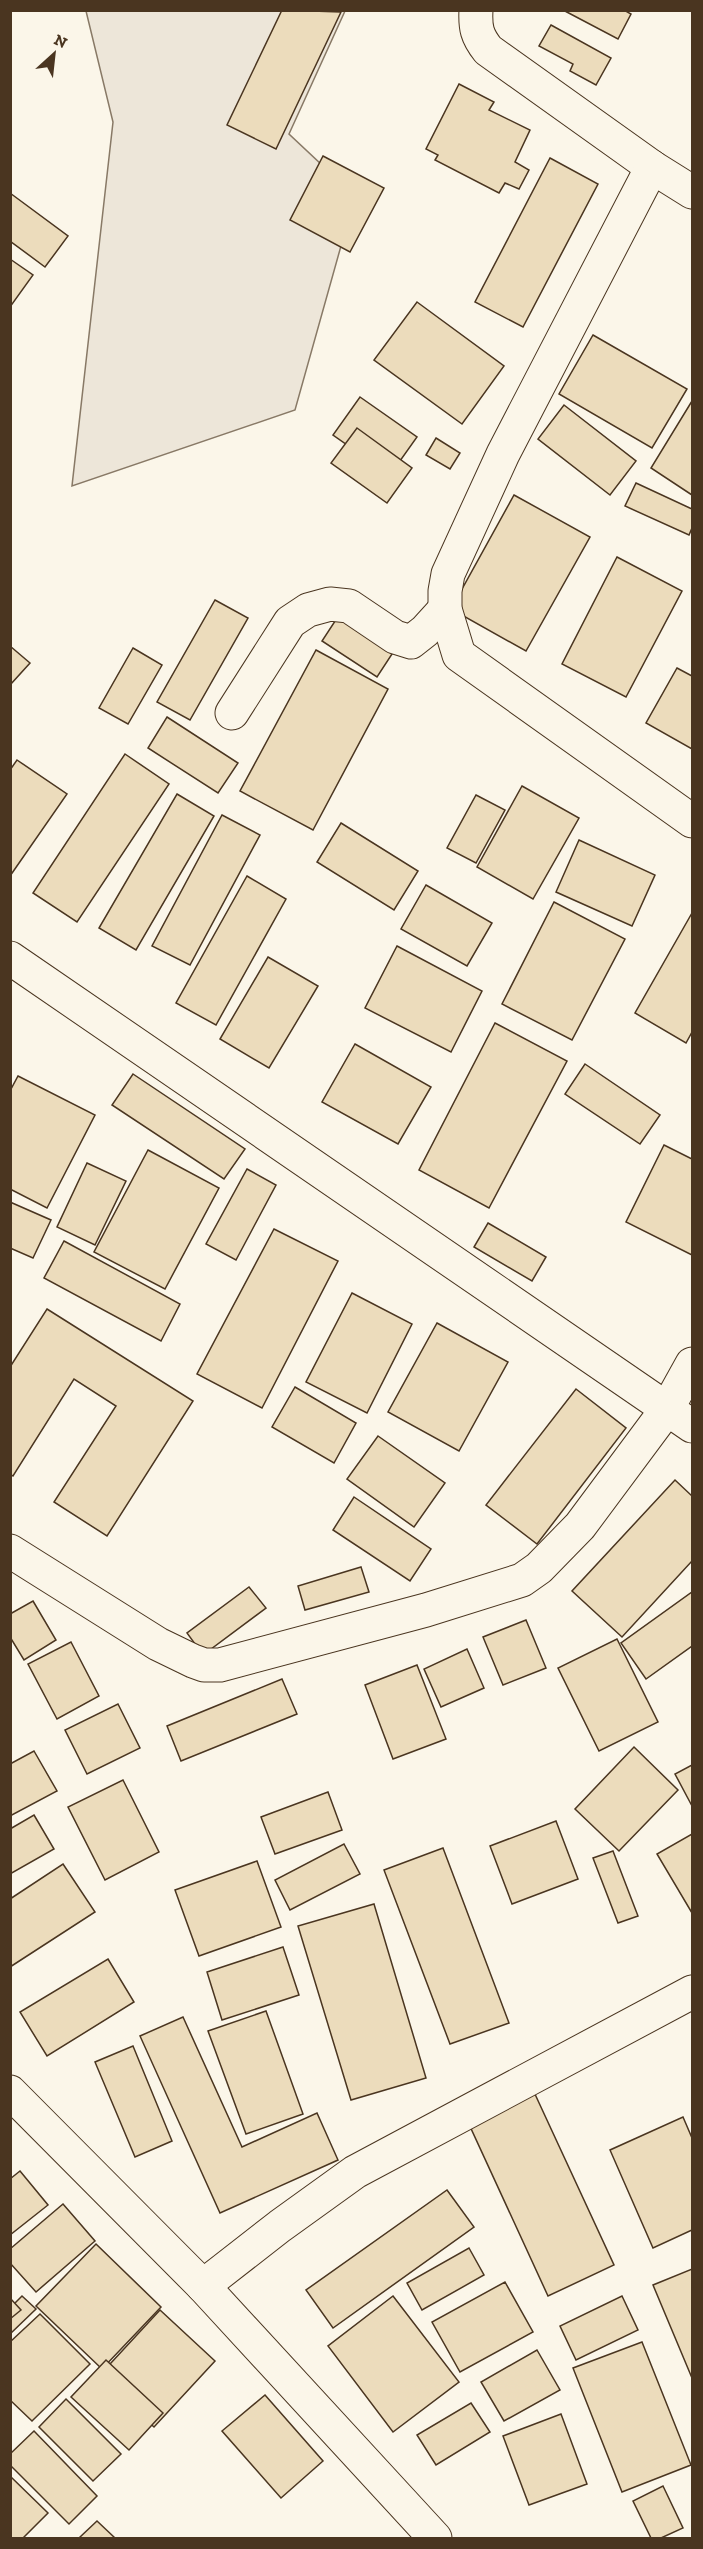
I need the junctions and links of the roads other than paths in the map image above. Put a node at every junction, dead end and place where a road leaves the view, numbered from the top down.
1 (476, 10) edge
2 (652, 167) junction
3 (693, 192) edge
4 (445, 609) junction
5 (232, 713) dead end
6 (693, 821) edge
7 (10, 958) edge
8 (693, 1364) edge
9 (680, 1418) edge
10 (10, 1551) edge
11 (693, 1992) edge
12 (10, 2092) edge
13 (203, 2286) junction
14 (435, 2538) edge

1 - 2 street
2 - 3 street
2 - 4 street
4 - 5 street
4 - 6 street
7 - 9 street
8 - 9 street
9 - 10 street
11 - 13 street
12 - 13 street
13 - 14 street

